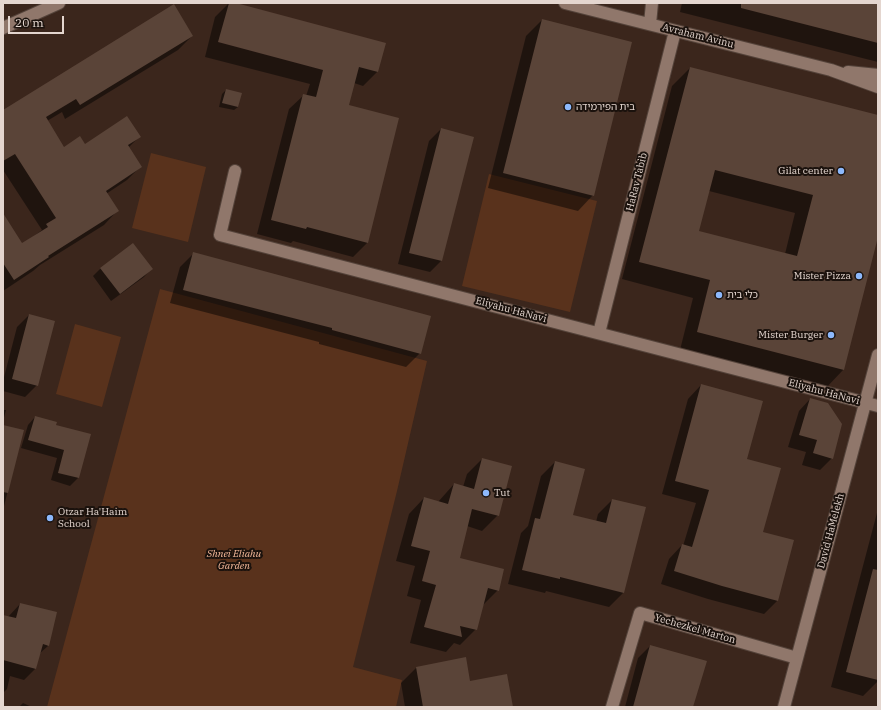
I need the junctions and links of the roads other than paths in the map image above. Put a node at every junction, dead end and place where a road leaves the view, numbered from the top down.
1 (59, 3) edge
2 (565, 3) edge
3 (652, 3) edge
4 (650, 24) junction
5 (3, 28) edge
6 (675, 31) junction
7 (831, 70) junction
8 (878, 75) edge
9 (878, 87) edge
10 (235, 171) dead end
11 (599, 333) junction
12 (878, 355) edge
13 (865, 402) junction
14 (878, 406) edge
15 (797, 658) junction
16 (612, 707) edge
17 (784, 707) edge

1 - 5 street
2 - 4 street, Avraham Avinu
3 - 4 street
4 - 6 street, Avraham Avinu
6 - 7 street, Avraham Avinu
6 - 11 street, HaRav Tabib
7 - 8 street, Avraham Avinu
7 - 9 street, Avraham Avinu
10 - 11 street, Eliyahu HaNavi
11 - 13 street, Eliyahu HaNavi
12 - 13 street, David HaMelekh
13 - 14 street, Eliyahu HaNavi
13 - 15 street, David HaMelekh
15 - 16 street, Yechezkel Marton
15 - 17 street, David HaMelekh

